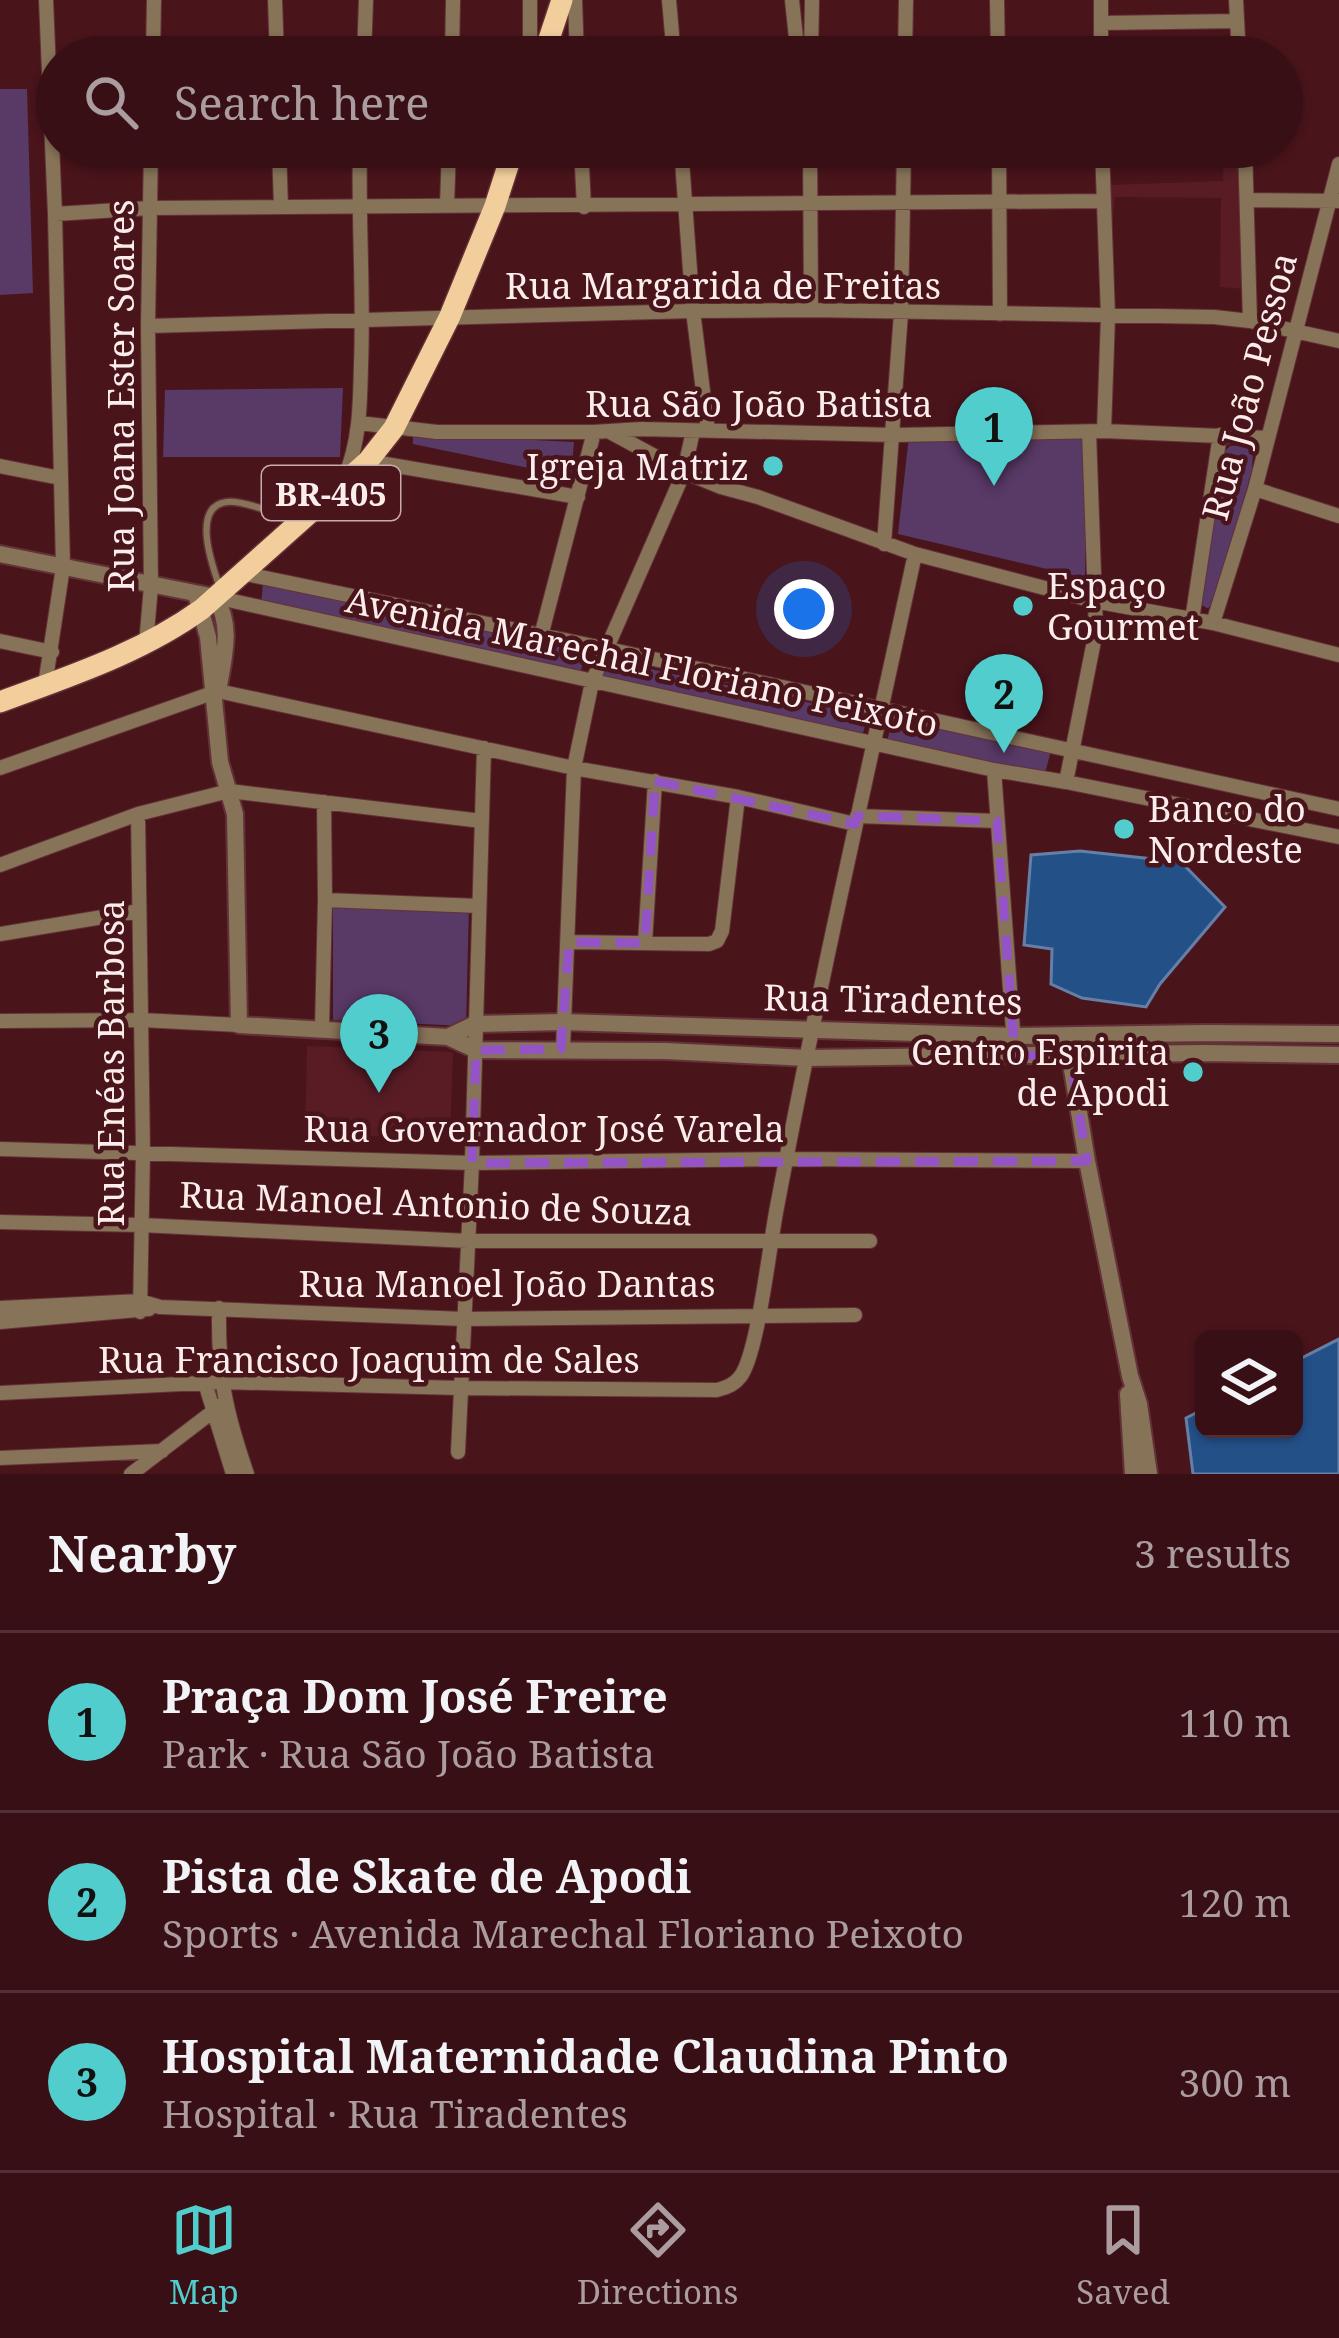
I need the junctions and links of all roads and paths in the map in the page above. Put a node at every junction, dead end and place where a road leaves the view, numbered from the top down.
1 (46, 0) edge
2 (154, 0) edge
3 (275, 0) edge
4 (366, 0) edge
5 (453, 0) edge
6 (530, 0) edge
7 (562, 0) edge
8 (574, 0) edge
9 (669, 0) edge
10 (791, 0) edge
11 (812, 0) edge
12 (906, 0) edge
13 (997, 0) edge
14 (1101, 0) edge
15 (1236, 0) edge
16 (1237, 21) junction
17 (1101, 23) junction
18 (48, 36) edge
19 (153, 36) edge
20 (276, 36) edge
21 (365, 36) edge
22 (452, 36) edge
23 (530, 36) edge
24 (550, 36) edge
25 (576, 36) edge
26 (672, 36) edge
27 (795, 36) edge
28 (811, 36) edge
29 (905, 36) edge
30 (998, 36) edge
31 (1101, 36) edge
32 (1238, 36) edge
33 (1339, 164) edge
34 (53, 168) edge
35 (151, 168) edge
36 (280, 168) edge
37 (359, 168) edge
38 (448, 168) edge
39 (507, 168) edge
40 (582, 168) edge
41 (683, 168) edge
42 (810, 168) edge
43 (904, 168) edge
44 (999, 168) edge
45 (1102, 168) edge
46 (1246, 168) edge
47 (1247, 200) junction
48 (1102, 201) junction
49 (1334, 201) edge
50 (809, 203) junction
51 (904, 203) junction
52 (999, 203) junction
53 (686, 204) junction
54 (447, 206) junction
55 (495, 206) junction
56 (584, 206) junction
57 (281, 207) junction
58 (358, 207) junction
59 (150, 208) junction
60 (55, 214) junction
61 (811, 310) junction
62 (693, 311) junction
63 (901, 314) junction
64 (1000, 314) junction
65 (449, 316) junction
66 (1108, 316) junction
67 (363, 321) junction
68 (1250, 321) junction
69 (148, 326) junction
70 (1298, 330) junction
71 (1339, 341) edge
72 (359, 423) junction
73 (394, 428) junction
74 (700, 431) junction
75 (1097, 431) junction
76 (602, 432) junction
77 (894, 435) junction
78 (1220, 435) junction
79 (1267, 438) junction
80 (368, 460) junction
81 (0, 466) edge
82 (684, 472) junction
83 (60, 478) junction
84 (343, 482) junction
85 (1255, 489) junction
86 (578, 497) junction
87 (1339, 516) edge
88 (298, 521) junction
89 (884, 544) junction
90 (0, 554) edge
91 (915, 554) junction
92 (63, 567) junction
93 (242, 572) junction
94 (151, 586) junction
95 (208, 598) junction
96 (1094, 601) junction
97 (1192, 620) junction
98 (1213, 623) junction
99 (541, 636) junction
100 (0, 641) edge
101 (146, 644) junction
102 (608, 649) junction
103 (52, 652) junction
104 (1339, 655) edge
105 (592, 682) junction
106 (45, 685) junction
107 (215, 691) junction
108 (0, 702) edge
109 (881, 711) junction
110 (875, 743) junction
111 (484, 748) junction
112 (1072, 753) junction
113 (574, 767) junction
114 (0, 769) edge
115 (994, 770) junction
116 (655, 781) junction
117 (1066, 782) junction
118 (230, 791) junction
119 (738, 797) junction
120 (324, 802) junction
121 (1339, 809) edge
122 (138, 814) junction
123 (856, 820) junction
124 (482, 821) junction
125 (998, 821) junction
126 (1339, 837) edge
127 (0, 865) edge
128 (326, 900) junction
129 (479, 905) junction
130 (139, 911) junction
131 (0, 934) edge
132 (569, 942) junction
133 (645, 943) junction
134 (0, 1021) edge
135 (141, 1021) junction
136 (563, 1022) junction
137 (475, 1024) junction
138 (238, 1025) junction
139 (665, 1026) junction
140 (322, 1029) junction
141 (810, 1031) junction
142 (1205, 1033) junction
143 (1339, 1034) edge
144 (1014, 1036) junction
145 (1067, 1036) junction
146 (448, 1037) junction
147 (563, 1049) junction
148 (476, 1050) junction
149 (666, 1051) junction
150 (1204, 1053) junction
151 (1014, 1055) junction
152 (1339, 1055) edge
153 (1070, 1056) junction
154 (807, 1058) junction
155 (0, 1149) edge
156 (142, 1152) junction
157 (786, 1160) junction
158 (1087, 1161) junction
159 (472, 1163) junction
160 (0, 1222) edge
161 (141, 1225) junction
162 (468, 1241) junction
163 (770, 1241) junction
164 (870, 1241) dead end
165 (140, 1306) junction
166 (0, 1308) edge
167 (219, 1308) junction
168 (759, 1314) junction
169 (855, 1315) dead end
170 (464, 1319) junction
171 (0, 1322) edge
172 (1130, 1376) junction
173 (213, 1383) junction
174 (460, 1388) junction
175 (0, 1393) edge
176 (219, 1407) junction
177 (162, 1450) junction
178 (458, 1452) dead end
179 (0, 1458) edge
180 (131, 1474) edge
181 (233, 1474) edge
182 (247, 1474) edge
183 (1133, 1474) edge
184 (1149, 1474) edge

1 - 18 street
2 - 19 street
3 - 20 street
4 - 21 street
5 - 22 street
6 - 23 street
7 - 24 highway
8 - 25 street
9 - 26 street
10 - 27 street
11 - 28 street
12 - 29 street
13 - 30 street
14 - 17 street
15 - 16 street
16 - 17 street
16 - 32 street
17 - 31 street
33 - 49 street, Rua João Pessoa
34 - 60 street
35 - 59 street, Rua Joana Ester Soares
36 - 57 street
37 - 58 street
38 - 54 street
39 - 55 highway, BR-405
40 - 56 street
41 - 53 street
42 - 50 street
43 - 51 street
44 - 52 street
45 - 48 street
46 - 47 street
47 - 49 street
47 - 68 street
48 - 52 street
48 - 66 street
49 - 70 street, Rua João Pessoa
50 - 51 street
50 - 53 street
50 - 61 street
51 - 52 street
51 - 63 street
52 - 64 street
53 - 56 street
53 - 62 street
54 - 55 street
54 - 58 street
55 - 56 street
55 - 65 highway, BR-405
57 - 58 street
57 - 59 street
58 - 67 street
59 - 60 street
59 - 69 street, Rua Joana Ester Soares
60 - 83 street
61 - 62 street, Rua Margarida de Freitas
61 - 63 street, Rua Margarida de Freitas
62 - 65 street, Rua Margarida de Freitas
62 - 74 street
63 - 64 street, Rua Margarida de Freitas
63 - 77 street
64 - 66 street, Rua Margarida de Freitas
65 - 67 street, Rua Margarida de Freitas
65 - 73 highway, BR-405
66 - 68 street, Rua Margarida de Freitas
66 - 75 street
67 - 69 street, Rua Margarida de Freitas
67 - 72 street
68 - 70 street, Rua Margarida de Freitas
69 - 94 street, Rua Joana Ester Soares
70 - 71 street, Rua Margarida de Freitas
70 - 79 street, Rua João Pessoa
72 - 73 street, Rua São João Batista
72 - 84 street
73 - 76 street, Rua São João Batista
73 - 80 highway, BR-405
74 - 76 street, Rua São João Batista
74 - 77 street, Rua São João Batista
74 - 82 street
75 - 77 street, Rua São João Batista
75 - 78 street, Rua São João Batista
75 - 96 street
76 - 82 street
76 - 86 street
77 - 89 street
78 - 79 street, Rua São João Batista
78 - 97 street
79 - 85 street, Rua João Pessoa
80 - 84 highway, BR-405
80 - 86 street
81 - 83 street
82 - 89 street
82 - 102 street
83 - 92 street
84 - 88 highway, BR-405
85 - 87 street
85 - 98 street, Rua João Pessoa
86 - 99 street
88 - 93 highway, BR-405
88 - 95 lane
89 - 91 street
90 - 92 street
91 - 96 street
91 - 109 street
92 - 94 street
92 - 103 street
93 - 95 highway, BR-405
93 - 99 street, Avenida Marechal Floriano Peixoto
94 - 95 street
94 - 101 street, Rua Joana Ester Soares
95 - 101 highway, BR-405
95 - 105 street, Avenida Marechal Floriano Peixoto
95 - 107 street
96 - 97 street
96 - 112 street
97 - 98 street
98 - 104 street
99 - 102 street, Avenida Marechal Floriano Peixoto
100 - 103 street
101 - 106 highway, BR-405
102 - 105 street
102 - 109 street, Avenida Marechal Floriano Peixoto
103 - 106 street
105 - 110 street, Avenida Marechal Floriano Peixoto
105 - 113 street
106 - 108 highway, BR-405
107 - 111 street
107 - 114 street
107 - 118 street
109 - 110 street
109 - 112 street, Avenida Marechal Floriano Peixoto
110 - 115 street, Avenida Marechal Floriano Peixoto
110 - 123 street
111 - 113 street
111 - 124 street
112 - 117 street
112 - 121 street, Avenida Marechal Floriano Peixoto
113 - 116 street
113 - 132 street
115 - 117 street, Avenida Marechal Floriano Peixoto
115 - 125 street
116 - 119 street
116 - 133 street
117 - 126 street, Avenida Marechal Floriano Peixoto
118 - 120 street
118 - 122 street
118 - 138 street
119 - 123 street
119 - 133 street
120 - 124 street
120 - 128 street
122 - 127 street
122 - 130 street, Rua Enéas Barbosa
123 - 125 street
123 - 141 street
124 - 129 street
125 - 144 street
128 - 129 street
128 - 140 street
129 - 137 street
130 - 131 street
130 - 135 street, Rua Enéas Barbosa
132 - 133 street
132 - 136 street
134 - 135 street, Rua Tiradentes
135 - 138 street, Rua Tiradentes
135 - 156 street, Rua Enéas Barbosa
136 - 137 street, Rua Tiradentes
136 - 139 street, Rua Tiradentes
136 - 147 street
137 - 146 street, Rua Tiradentes
137 - 148 street
138 - 140 street, Rua Tiradentes
139 - 141 street, Rua Tiradentes
139 - 149 street
140 - 146 street, Rua Tiradentes
141 - 144 street, Rua Tiradentes
141 - 154 street
142 - 143 street, Rua Tiradentes
142 - 145 street, Rua Tiradentes
142 - 150 street
144 - 145 street, Rua Tiradentes
144 - 151 street
145 - 153 street
146 - 148 street, Rua Tiradentes
147 - 148 street, Rua Tiradentes
147 - 149 street, Rua Tiradentes
148 - 159 street
149 - 154 street, Rua Tiradentes
150 - 152 street, Rua Tiradentes
150 - 153 street, Rua Tiradentes
151 - 153 street, Rua Tiradentes
151 - 154 street, Rua Tiradentes
153 - 158 street
154 - 157 street
155 - 156 street, Rua Governador José Varela
156 - 159 street, Rua Governador José Varela
156 - 161 street, Rua Enéas Barbosa
157 - 158 street, Rua Governador José Varela
157 - 159 street, Rua Governador José Varela
157 - 163 street
158 - 172 street
159 - 162 street
160 - 161 street, Rua Manoel Antonio de Souza
161 - 162 street, Rua Manoel Antonio de Souza
161 - 165 street, Rua Enéas Barbosa
162 - 163 street, Rua Manoel Antonio de Souza
162 - 170 street
163 - 164 street, Rua Manoel Antonio de Souza
163 - 168 street
165 - 166 street, Rua Manoel João Dantas
165 - 167 street, Rua Manoel João Dantas
165 - 171 street, Rua Manoel João Dantas
167 - 170 street, Rua Manoel João Dantas
167 - 173 street
168 - 169 street, Rua Manoel João Dantas
168 - 170 street, Rua Manoel João Dantas
168 - 174 street, Rua Francisco Joaquim de Sales
170 - 174 street
172 - 183 street
172 - 184 street
173 - 174 street, Rua Francisco Joaquim de Sales
173 - 175 street, Rua Francisco Joaquim de Sales
173 - 176 street
174 - 178 street
176 - 177 street
176 - 181 street
176 - 182 street
177 - 179 street
177 - 180 street

